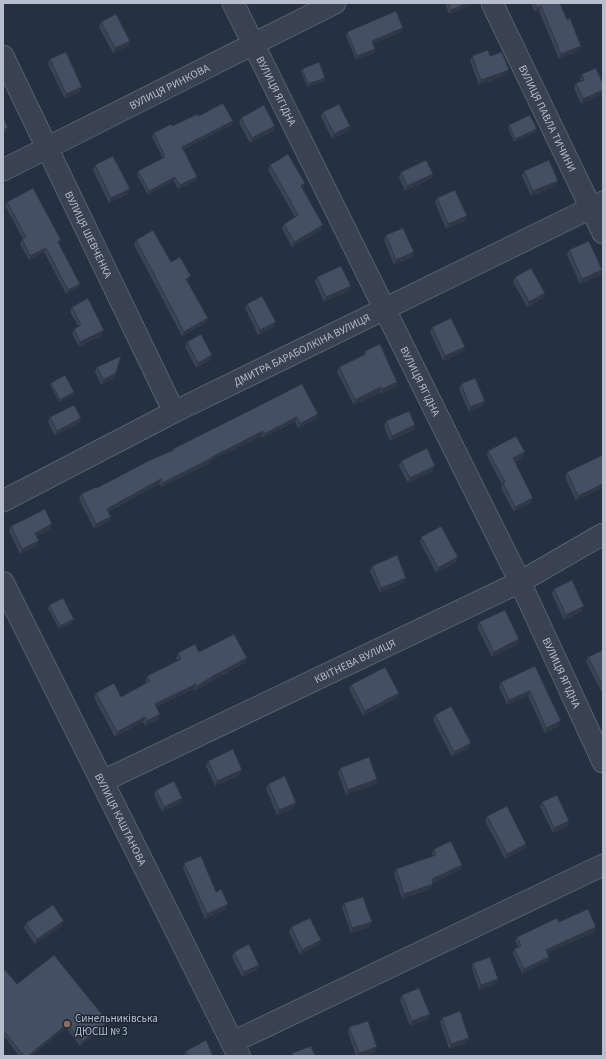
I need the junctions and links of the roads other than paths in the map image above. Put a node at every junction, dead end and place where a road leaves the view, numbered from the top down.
1 (233, 3) edge
2 (335, 3) edge
3 (492, 3) edge
4 (253, 44) junction
5 (3, 56) edge
6 (48, 149) junction
7 (3, 170) edge
8 (597, 205) edge
9 (603, 233) edge
10 (386, 309) junction
11 (174, 412) junction
12 (3, 501) edge
13 (603, 534) edge
14 (520, 582) junction
15 (3, 583) edge
16 (603, 762) edge
17 (103, 781) junction
18 (603, 865) edge
19 (236, 1049) edge

1 - 4 street, ВУЛИЦЯ ЯГІДНА
2 - 4 street, ВУЛИЦЯ РИНКОВА
3 - 8 street, ВУЛИЦЯ ПАВЛА ТИЧИНИ
4 - 6 street, ВУЛИЦЯ РИНКОВА
4 - 10 street, ВУЛИЦЯ ЯГІДНА
5 - 6 street, ВУЛИЦЯ ШЕВЧЕНКА
6 - 7 street, ВУЛИЦЯ РИНКОВА
6 - 11 street, ВУЛИЦЯ ШЕВЧЕНКА
8 - 9 street, ВУЛИЦЯ ПАВЛА ТИЧИНИ
8 - 10 street, ДМИТРА БАРАБОЛКІНА ВУЛИЦЯ
10 - 11 street, ДМИТРА БАРАБОЛКІНА ВУЛИЦЯ
10 - 14 street, ВУЛИЦЯ ЯГІДНА
11 - 12 street, ДМИТРА БАРАБОЛКІНА ВУЛИЦЯ
13 - 14 street, КВІТНЕВА ВУЛИЦЯ
14 - 16 street, ВУЛИЦЯ ЯГІДНА
14 - 17 street, КВІТНЕВА ВУЛИЦЯ
15 - 17 street, ВУЛИЦЯ КАШТАНОВА
17 - 19 street, ВУЛИЦЯ КАШТАНОВА
18 - 19 street

